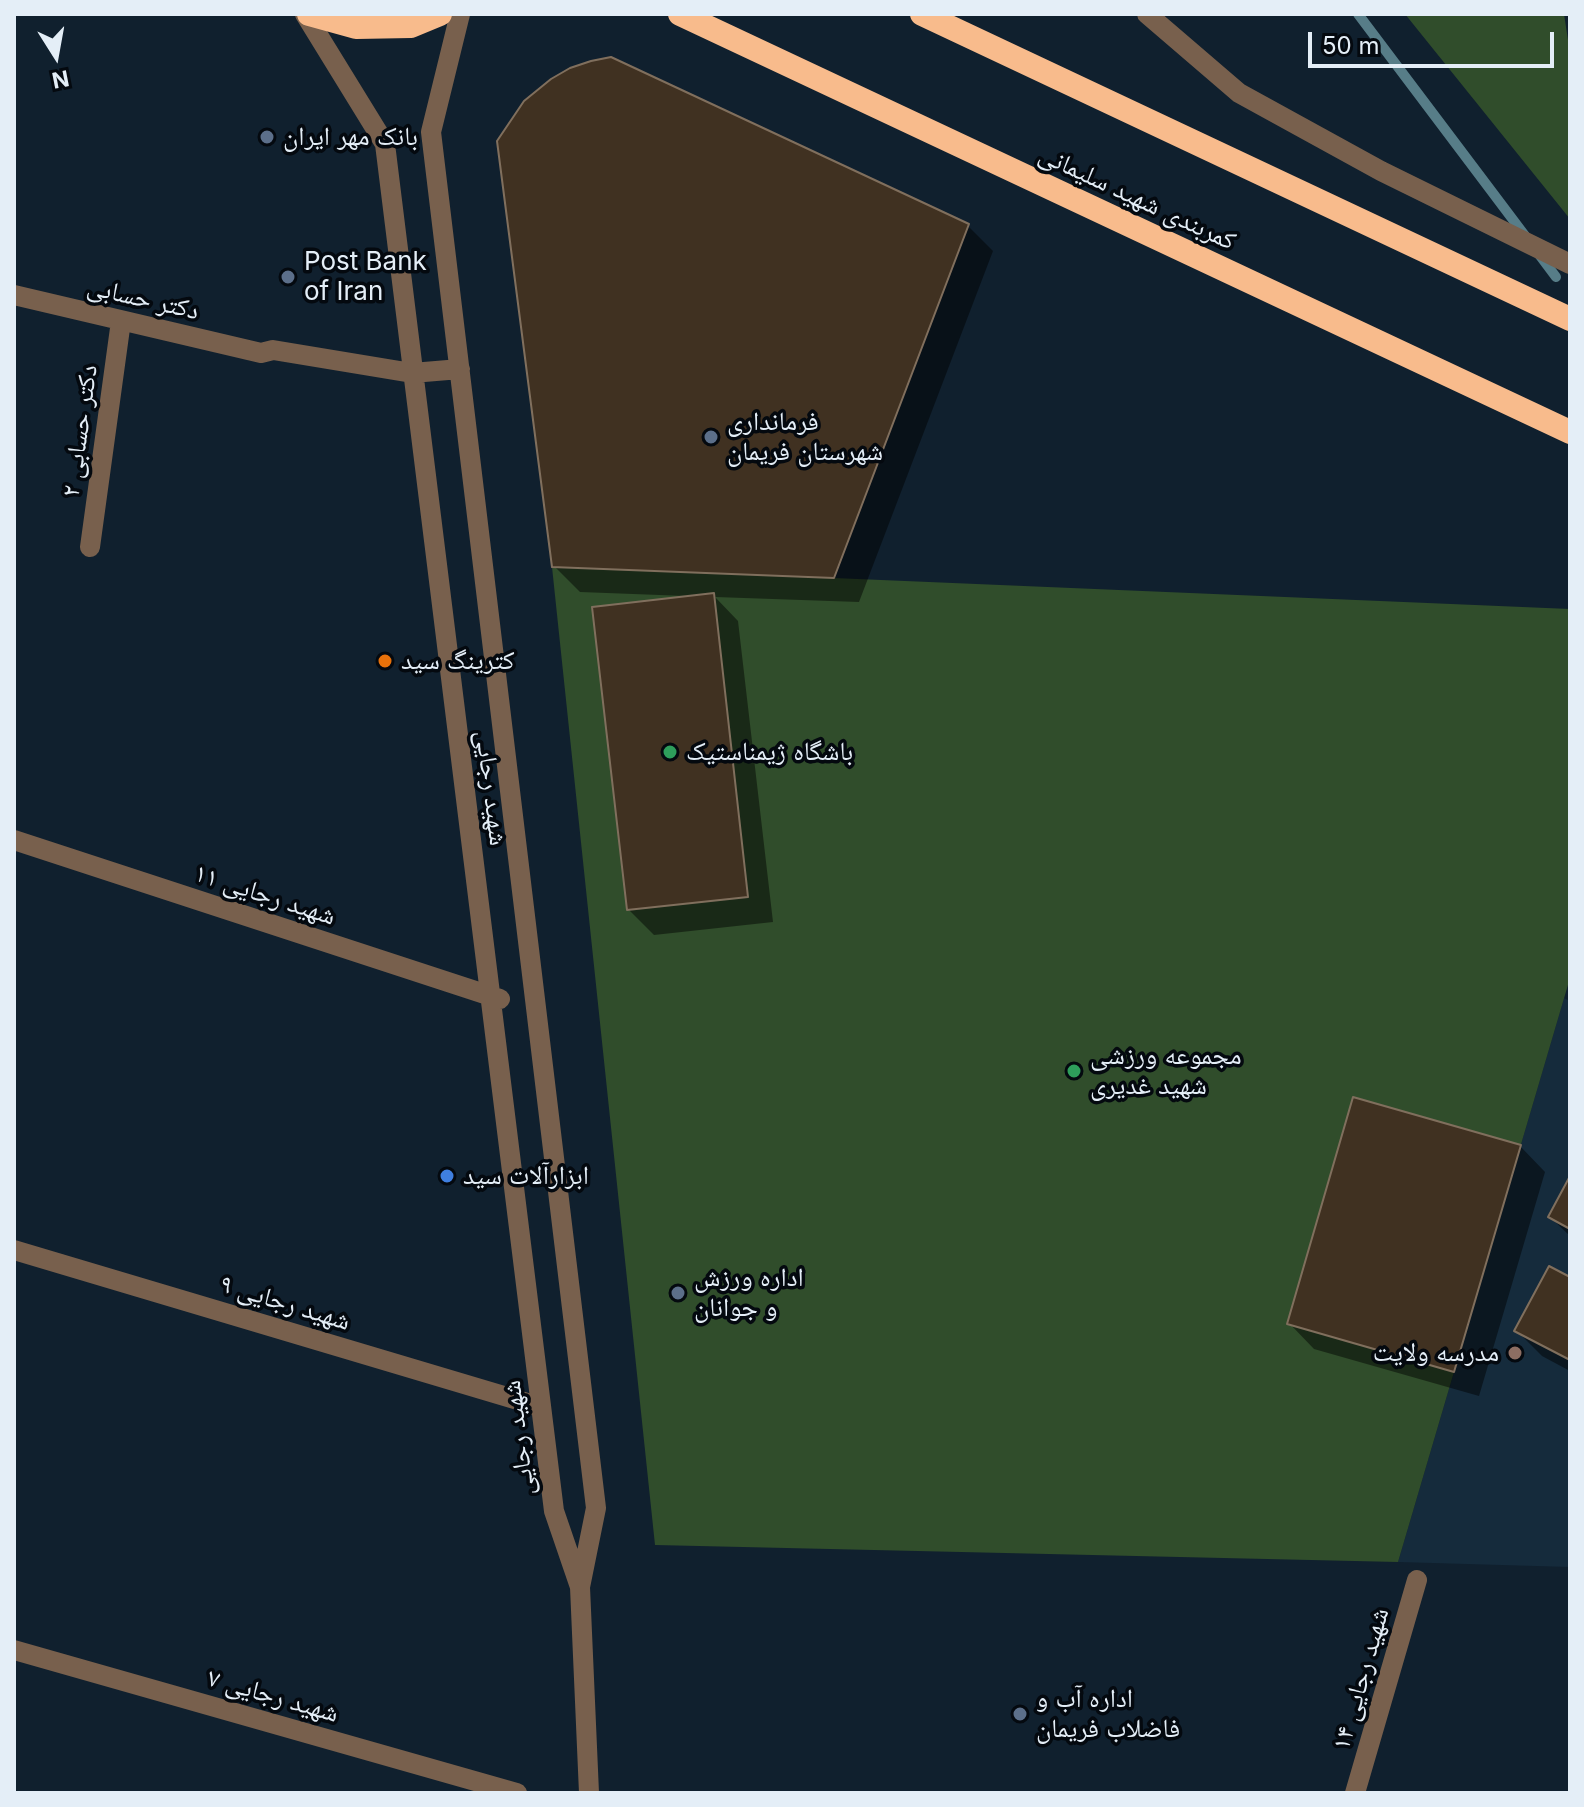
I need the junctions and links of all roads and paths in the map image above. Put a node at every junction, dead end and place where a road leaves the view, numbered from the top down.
1 (307, 14) edge
2 (440, 14) edge
3 (460, 14) edge
4 (680, 14) edge
5 (922, 14) edge
6 (1147, 14) edge
7 (1570, 264) edge
8 (14, 295) edge
9 (1570, 319) edge
10 (121, 321) junction
11 (461, 375) junction
12 (414, 380) junction
13 (1570, 432) edge
14 (90, 547) dead end
15 (14, 840) edge
16 (495, 998) junction
17 (14, 1250) edge
18 (541, 1407) junction
19 (1417, 1580) dead end
20 (580, 1587) junction
21 (14, 1650) edge
22 (517, 1793) edge
23 (589, 1793) edge
24 (1355, 1793) edge

1 - 2 highway
1 - 12 street, شهید رجایی
3 - 11 street, شهید رجایی
4 - 13 highway, کمربندی شهید سلیمانی
5 - 9 highway
6 - 7 street
8 - 10 street, دکتر حسابی
10 - 12 street, دکتر حسابی
10 - 14 street, دکتر حسابی ۲
11 - 12 street, دکتر حسابی
11 - 20 street, شهید رجایی
12 - 16 street, شهید رجایی
15 - 16 street, شهید رجایی ۱۱
16 - 18 street, شهید رجایی
17 - 18 street, شهید رجایی ۹
18 - 20 street, شهید رجایی
19 - 24 street, شهید رجایی ۱۴
20 - 23 street, شهید رجایی
21 - 22 street, شهید رجایی ۷

